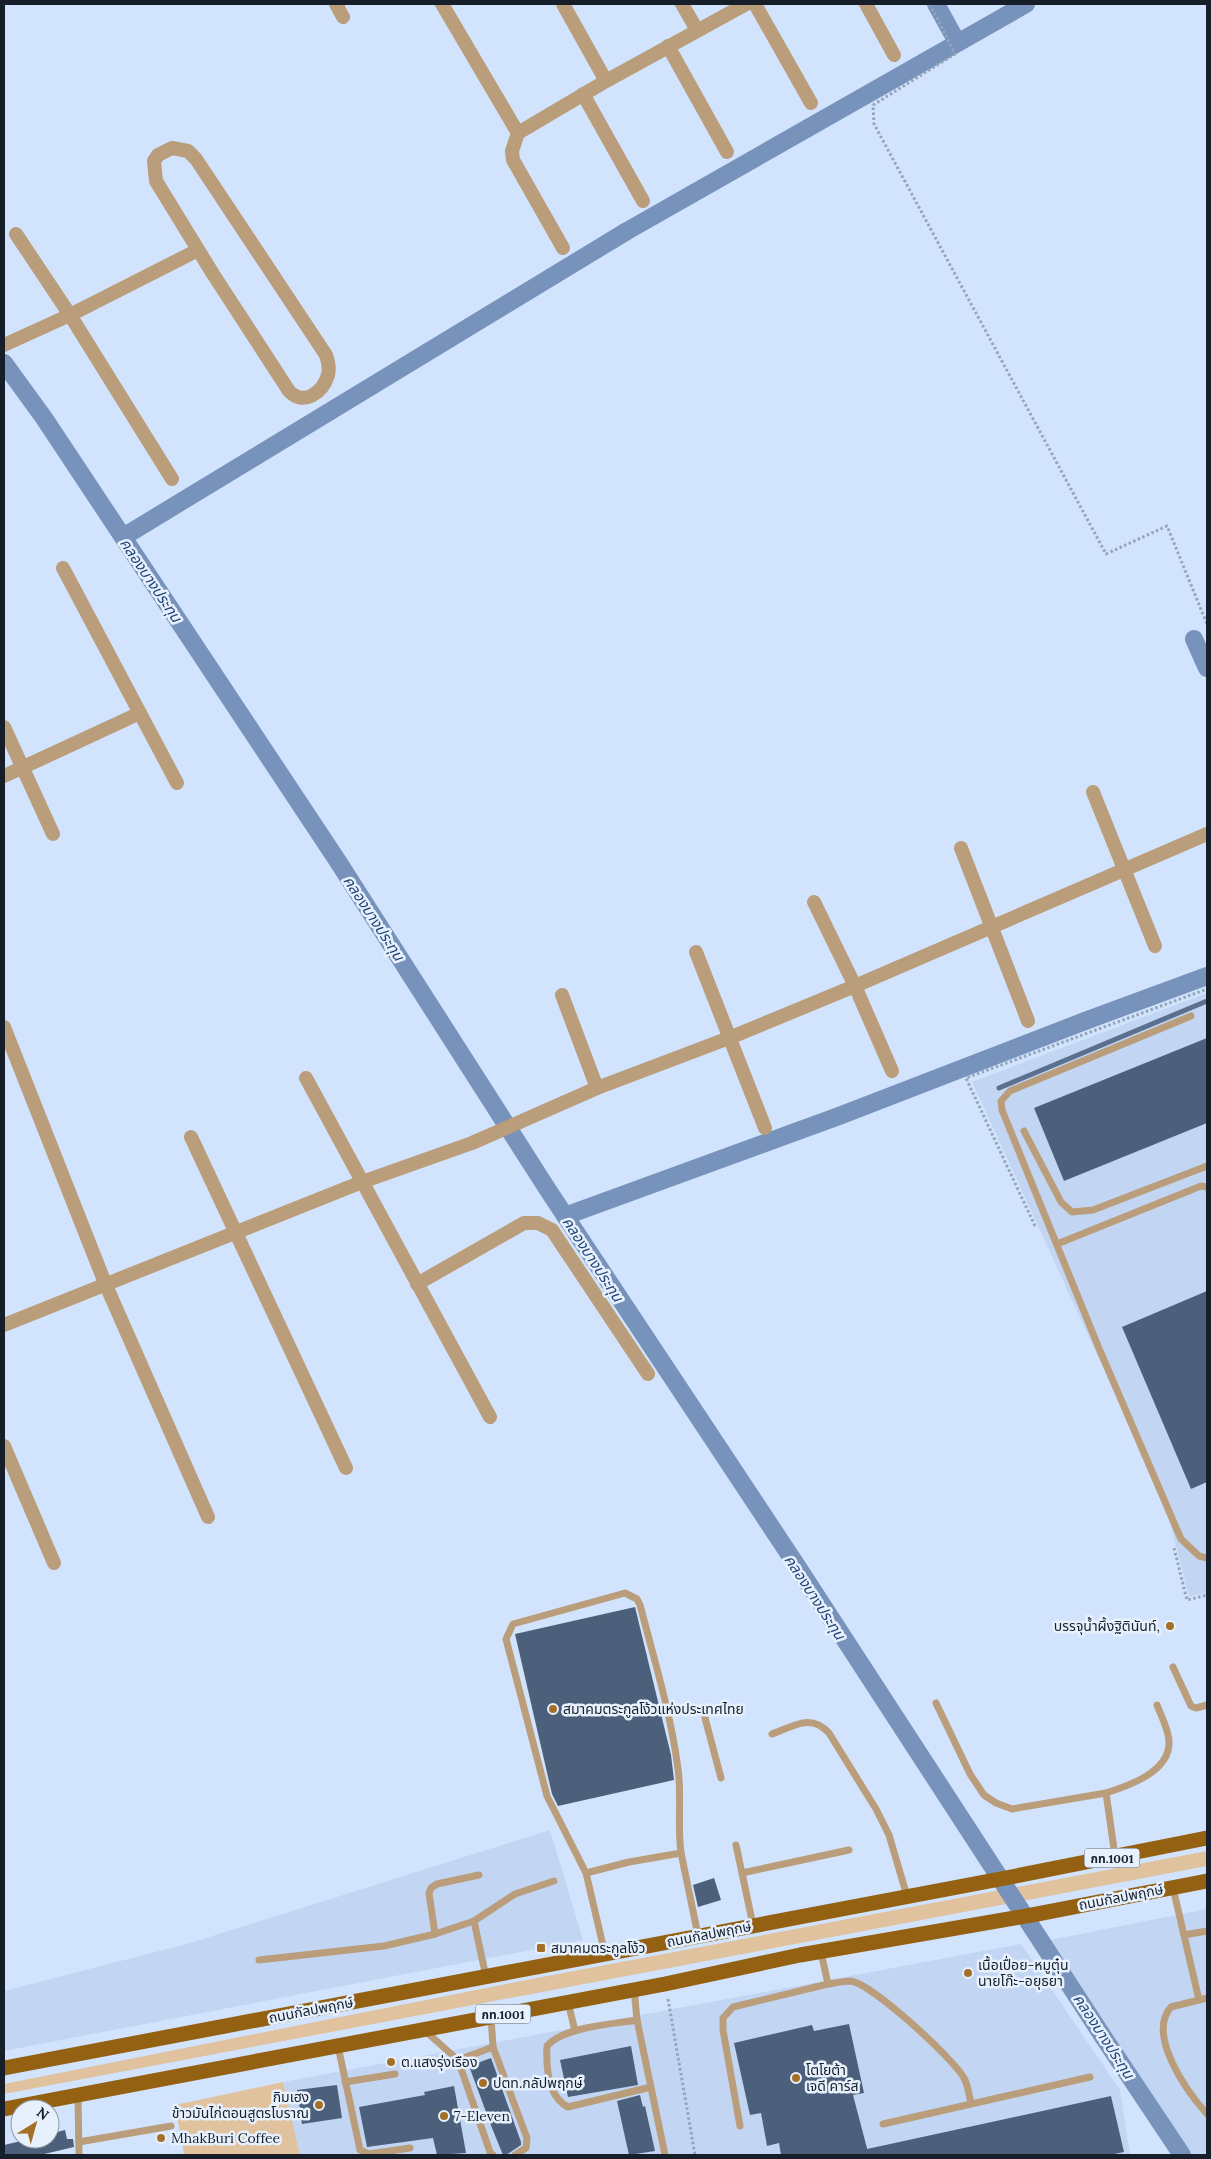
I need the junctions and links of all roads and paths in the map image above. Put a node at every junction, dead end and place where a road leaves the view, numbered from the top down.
1 (336, 4) edge
2 (442, 4) edge
3 (563, 4) edge
4 (682, 4) edge
5 (746, 4) edge
6 (755, 4) edge
7 (866, 4) edge
8 (930, 4) edge
9 (344, 17) dead end
10 (697, 30) junction
11 (668, 46) junction
12 (894, 55) dead end
13 (606, 81) junction
14 (583, 94) junction
15 (811, 103) dead end
16 (518, 133) junction
17 (727, 152) dead end
18 (643, 201) dead end
19 (16, 234) dead end
20 (563, 248) dead end
21 (198, 250) junction
22 (70, 315) junction
23 (10, 342) edge
24 (172, 479) dead end
25 (63, 568) dead end
26 (1207, 624) edge
27 (140, 714) junction
28 (4, 727) edge
29 (24, 768) junction
30 (4, 776) edge
31 (177, 783) dead end
32 (1093, 792) dead end
33 (53, 834) dead end
34 (1207, 834) edge
35 (960, 848) dead end
36 (1123, 870) junction
37 (814, 902) dead end
38 (991, 927) junction
39 (1155, 946) dead end
40 (696, 952) dead end
41 (855, 986) junction
42 (1207, 989) edge
43 (562, 995) dead end
44 (1191, 1016) dead end
45 (1028, 1021) dead end
46 (4, 1027) edge
47 (729, 1038) junction
48 (892, 1071) dead end
49 (306, 1078) dead end
50 (597, 1088) junction
51 (765, 1128) dead end
52 (1024, 1131) dead end
53 (191, 1137) dead end
54 (1207, 1166) edge
55 (362, 1182) junction
56 (1207, 1186) edge
57 (1036, 1228) dead end
58 (236, 1232) junction
59 (1057, 1244) junction
60 (105, 1283) junction
61 (417, 1284) junction
62 (4, 1326) edge
63 (648, 1374) dead end
64 (490, 1417) dead end
65 (4, 1446) edge
66 (346, 1468) dead end
67 (208, 1517) dead end
68 (1173, 1546) dead end
69 (1207, 1558) edge
70 (54, 1562) dead end
71 (1207, 1595) edge
72 (1173, 1667) dead end
73 (936, 1704) dead end
74 (1157, 1705) dead end
75 (1207, 1705) edge
76 (705, 1718) dead end
77 (772, 1734) dead end
78 (721, 1778) dead end
79 (1106, 1793) junction
80 (1207, 1838) edge
81 (736, 1845) dead end
82 (848, 1850) dead end
83 (681, 1853) junction
84 (1115, 1857) junction
85 (742, 1873) junction
86 (586, 1874) junction
87 (479, 1875) dead end
88 (554, 1881) dead end
89 (1207, 1881) edge
90 (1173, 1887) junction
91 (907, 1896) junction
92 (474, 1921) junction
93 (753, 1925) junction
94 (1207, 1931) edge
95 (436, 1934) junction
96 (1184, 1934) junction
97 (698, 1936) junction
98 (821, 1951) junction
99 (605, 1954) junction
100 (258, 1960) dead end
101 (486, 1977) junction
102 (666, 1984) junction
103 (828, 1984) junction
104 (634, 1989) junction
105 (1207, 1998) edge
106 (1199, 2000) junction
107 (567, 2001) junction
108 (491, 2016) junction
109 (637, 2020) junction
110 (424, 2029) junction
111 (575, 2031) junction
112 (338, 2046) junction
113 (493, 2047) junction
114 (458, 2060) junction
115 (4, 2068) edge
116 (395, 2074) dead end
117 (1090, 2077) dead end
118 (345, 2082) junction
119 (651, 2088) junction
120 (78, 2096) junction
121 (971, 2104) junction
122 (4, 2109) edge
123 (1207, 2114) edge
124 (883, 2124) dead end
125 (171, 2126) dead end
126 (740, 2126) dead end
127 (79, 2142) junction
128 (410, 2148) dead end
129 (79, 2155) edge
130 (493, 2155) edge
131 (514, 2155) edge
132 (665, 2155) edge
133 (695, 2155) edge

1 - 9 street
2 - 16 street
3 - 13 street
4 - 10 street
5 - 10 street
6 - 15 street
7 - 12 street
8 - 26 path
10 - 11 street
11 - 13 street
11 - 17 street
13 - 14 street
14 - 16 street
14 - 18 street
16 - 20 street
19 - 22 street
21 - 21 street
21 - 22 street
22 - 23 street
22 - 24 street
25 - 27 street
27 - 29 street
27 - 31 street
28 - 29 street
29 - 30 street
29 - 33 street
32 - 36 street
34 - 36 street
35 - 38 street
36 - 38 street
36 - 39 street
37 - 41 street
38 - 41 street
38 - 45 street
40 - 47 street
41 - 47 street
41 - 48 street
42 - 57 path
43 - 50 street
44 - 59 lane
46 - 60 street
47 - 50 street
47 - 51 street
49 - 55 street
50 - 55 street
52 - 54 lane
53 - 58 street
55 - 58 street
55 - 61 street
56 - 59 lane
58 - 60 street
58 - 66 street
59 - 69 lane
60 - 62 street
60 - 67 street
61 - 63 street
61 - 64 street
65 - 70 street
68 - 71 path
72 - 75 lane
73 - 79 lane
74 - 79 lane
76 - 78 lane
77 - 91 lane
79 - 84 lane
80 - 84 main road, ถนนกัลปพฤกษ์ / กท.1001
81 - 85 lane
82 - 85 lane
83 - 86 lane
83 - 86 lane
83 - 97 lane
84 - 91 main road, ถนนกัลปพฤกษ์ / กท.1001
85 - 93 lane
86 - 99 lane
87 - 95 lane
88 - 92 lane
89 - 90 main road, ถนนกัลปพฤกษ์ / กท.1001
90 - 96 lane
90 - 98 main road, ถนนกัลปพฤกษ์ / กท.1001
91 - 93 main road, ถนนกัลปพฤกษ์ / กท.1001
92 - 95 lane
92 - 101 lane
93 - 97 main road, ถนนกัลปพฤกษ์ / กท.1001
94 - 96 lane
95 - 100 lane
96 - 106 lane
97 - 99 main road, ถนนกัลปพฤกษ์ / กท.1001
98 - 102 main road, ถนนกัลปพฤกษ์ / กท.1001
98 - 103 lane
99 - 101 main road, ถนนกัลปพฤกษ์ / กท.1001
101 - 115 main road, ถนนกัลปพฤกษ์ / กท.1001
102 - 104 main road, ถนนกัลปพฤกษ์ / กท.1001
102 - 133 path
103 - 121 lane
103 - 126 lane
104 - 107 main road, ถนนกัลปพฤกษ์ / กท.1001
104 - 109 lane
105 - 106 lane
106 - 123 lane
107 - 108 main road, ถนนกัลปพฤกษ์ / กท.1001
107 - 111 lane
108 - 110 main road, ถนนกัลปพฤกษ์ / กท.1001
108 - 113 lane
109 - 111 lane
109 - 119 lane
110 - 112 main road, ถนนกัลปพฤกษ์ / กท.1001
110 - 114 lane
111 - 119 lane
112 - 118 lane
112 - 120 main road, ถนนกัลปพฤกษ์ / กท.1001
113 - 114 lane
113 - 131 lane
114 - 130 lane
116 - 118 lane
117 - 121 lane
118 - 128 lane
119 - 132 lane
120 - 122 main road, ถนนกัลปพฤกษ์ / กท.1001
120 - 127 lane
121 - 124 lane
125 - 127 lane
127 - 129 lane

